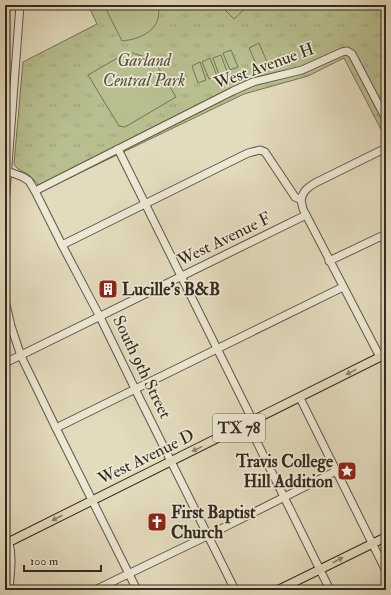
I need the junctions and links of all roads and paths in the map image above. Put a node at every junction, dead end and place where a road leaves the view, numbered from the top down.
1 (20, 5) edge
2 (386, 119) edge
3 (386, 148) edge
4 (118, 149) junction
5 (7, 171) junction
6 (35, 190) junction
7 (301, 200) junction
8 (146, 204) junction
9 (5, 205) edge
10 (306, 215) junction
11 (386, 234) edge
12 (62, 245) junction
13 (329, 262) junction
14 (182, 276) junction
15 (343, 287) junction
16 (5, 300) edge
17 (100, 317) junction
18 (217, 348) junction
19 (21, 356) junction
20 (383, 356) edge
21 (5, 363) edge
22 (135, 389) junction
23 (300, 398) junction
24 (251, 422) junction
25 (56, 428) junction
26 (171, 461) junction
27 (336, 471) junction
28 (284, 497) junction
29 (92, 501) junction
30 (207, 536) junction
31 (386, 537) edge
32 (372, 543) junction
33 (7, 544) edge
34 (320, 569) junction
35 (386, 571) edge
36 (129, 574) junction
37 (8, 590) edge
38 (95, 590) edge
39 (137, 590) edge
40 (235, 590) edge
41 (278, 590) edge
42 (330, 590) edge

1 - 5 street
2 - 4 street, West Avenue H
3 - 7 street
4 - 6 street, West Avenue H
4 - 8 street
5 - 6 street, South 9th Street
5 - 9 street
6 - 12 street, South 9th Street
7 - 8 street
7 - 10 street
8 - 12 street
8 - 14 street
10 - 13 street
10 - 14 street, West Avenue F
11 - 13 street
12 - 17 street, South 9th Street
13 - 15 street
14 - 17 street, West Avenue F
14 - 18 street
15 - 18 street
15 - 20 street
16 - 19 street
17 - 19 street, West Avenue F
17 - 22 street, South 9th Street
18 - 22 street
18 - 24 street
19 - 21 street, West Avenue F
19 - 25 street
20 -> 23 main road, West Avenue D / TX 78
22 - 25 street
22 - 26 street, South 9th Street
23 - 24 main road, West Avenue D / TX 78
23 - 27 street
24 -> 26 main road, West Avenue D / TX 78
24 - 28 street
25 - 29 street
26 - 29 main road, West Avenue D / TX 78
26 - 30 street, South 9th Street
27 - 28 street
27 - 32 street
28 - 30 street
28 - 34 street
29 -> 33 main road, West Avenue D / TX 78
29 - 36 street
30 - 36 street
30 - 40 street, South 9th Street
31 - 32 main road
34 -> 32 main road
32 - 35 street
33 - 37 street
34 - 41 main road
34 - 42 street
36 - 38 street
36 - 39 street

